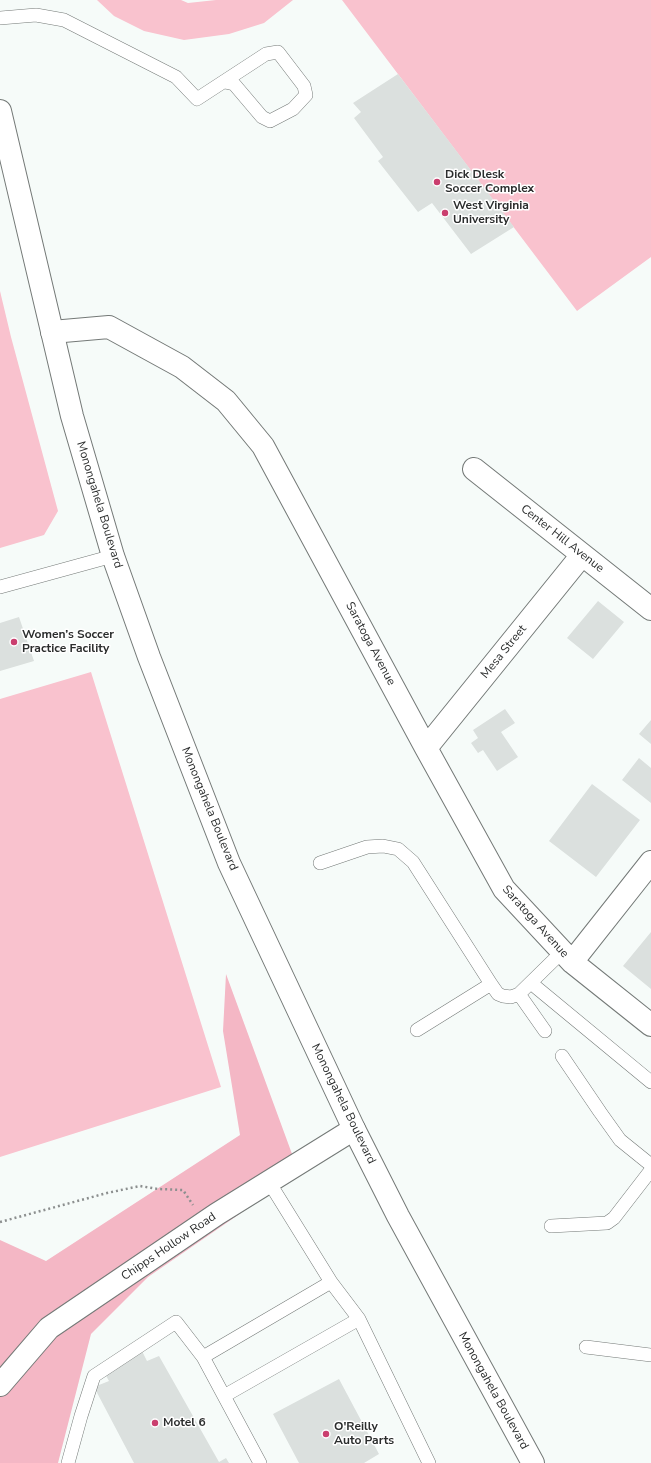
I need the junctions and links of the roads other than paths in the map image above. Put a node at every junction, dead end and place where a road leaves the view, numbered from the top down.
1 (0, 18) edge
2 (225, 82) junction
3 (0, 111) edge
4 (52, 332) junction
5 (474, 469) dead end
6 (582, 555) junction
7 (114, 556) junction
8 (0, 587) edge
9 (651, 610) edge
10 (426, 748) junction
11 (651, 862) edge
12 (320, 863) dead end
13 (567, 957) junction
14 (491, 984) junction
15 (531, 984) junction
16 (519, 994) junction
17 (651, 1025) edge
18 (417, 1030) dead end
19 (545, 1031) dead end
20 (562, 1056) dead end
21 (651, 1082) edge
22 (354, 1129) junction
23 (651, 1165) edge
24 (651, 1170) edge
25 (269, 1182) junction
26 (551, 1226) dead end
27 (331, 1282) junction
28 (359, 1319) junction
29 (586, 1347) dead end
30 (651, 1355) edge
31 (203, 1357) junction
32 (0, 1385) edge
33 (224, 1396) junction
34 (68, 1463) edge
35 (260, 1463) edge
36 (428, 1463) edge
37 (533, 1463) edge

1 - 2 lane
2 - 2 lane
3 - 4 street, Monongahela Boulevard
4 - 7 street, Monongahela Boulevard
4 - 10 street, Saratoga Avenue
5 - 6 street, Center Hill Avenue
6 - 9 street, Center Hill Avenue
6 - 10 street, Mesa Street
7 - 8 lane
7 - 22 street, Monongahela Boulevard
10 - 13 street, Saratoga Avenue
11 - 13 street
12 - 14 lane
13 - 15 lane
13 - 17 street, Saratoga Avenue
14 - 16 lane
14 - 18 lane
15 - 16 lane
15 - 21 lane
16 - 19 lane
20 - 23 lane
22 - 25 street, Chipps Hollow Road
22 - 37 street, Monongahela Boulevard
24 - 26 lane
25 - 27 lane
25 - 32 street, Chipps Hollow Road
27 - 28 lane
27 - 31 lane
28 - 33 lane
28 - 36 lane
29 - 30 lane
31 - 33 lane
31 - 34 lane
33 - 35 lane

